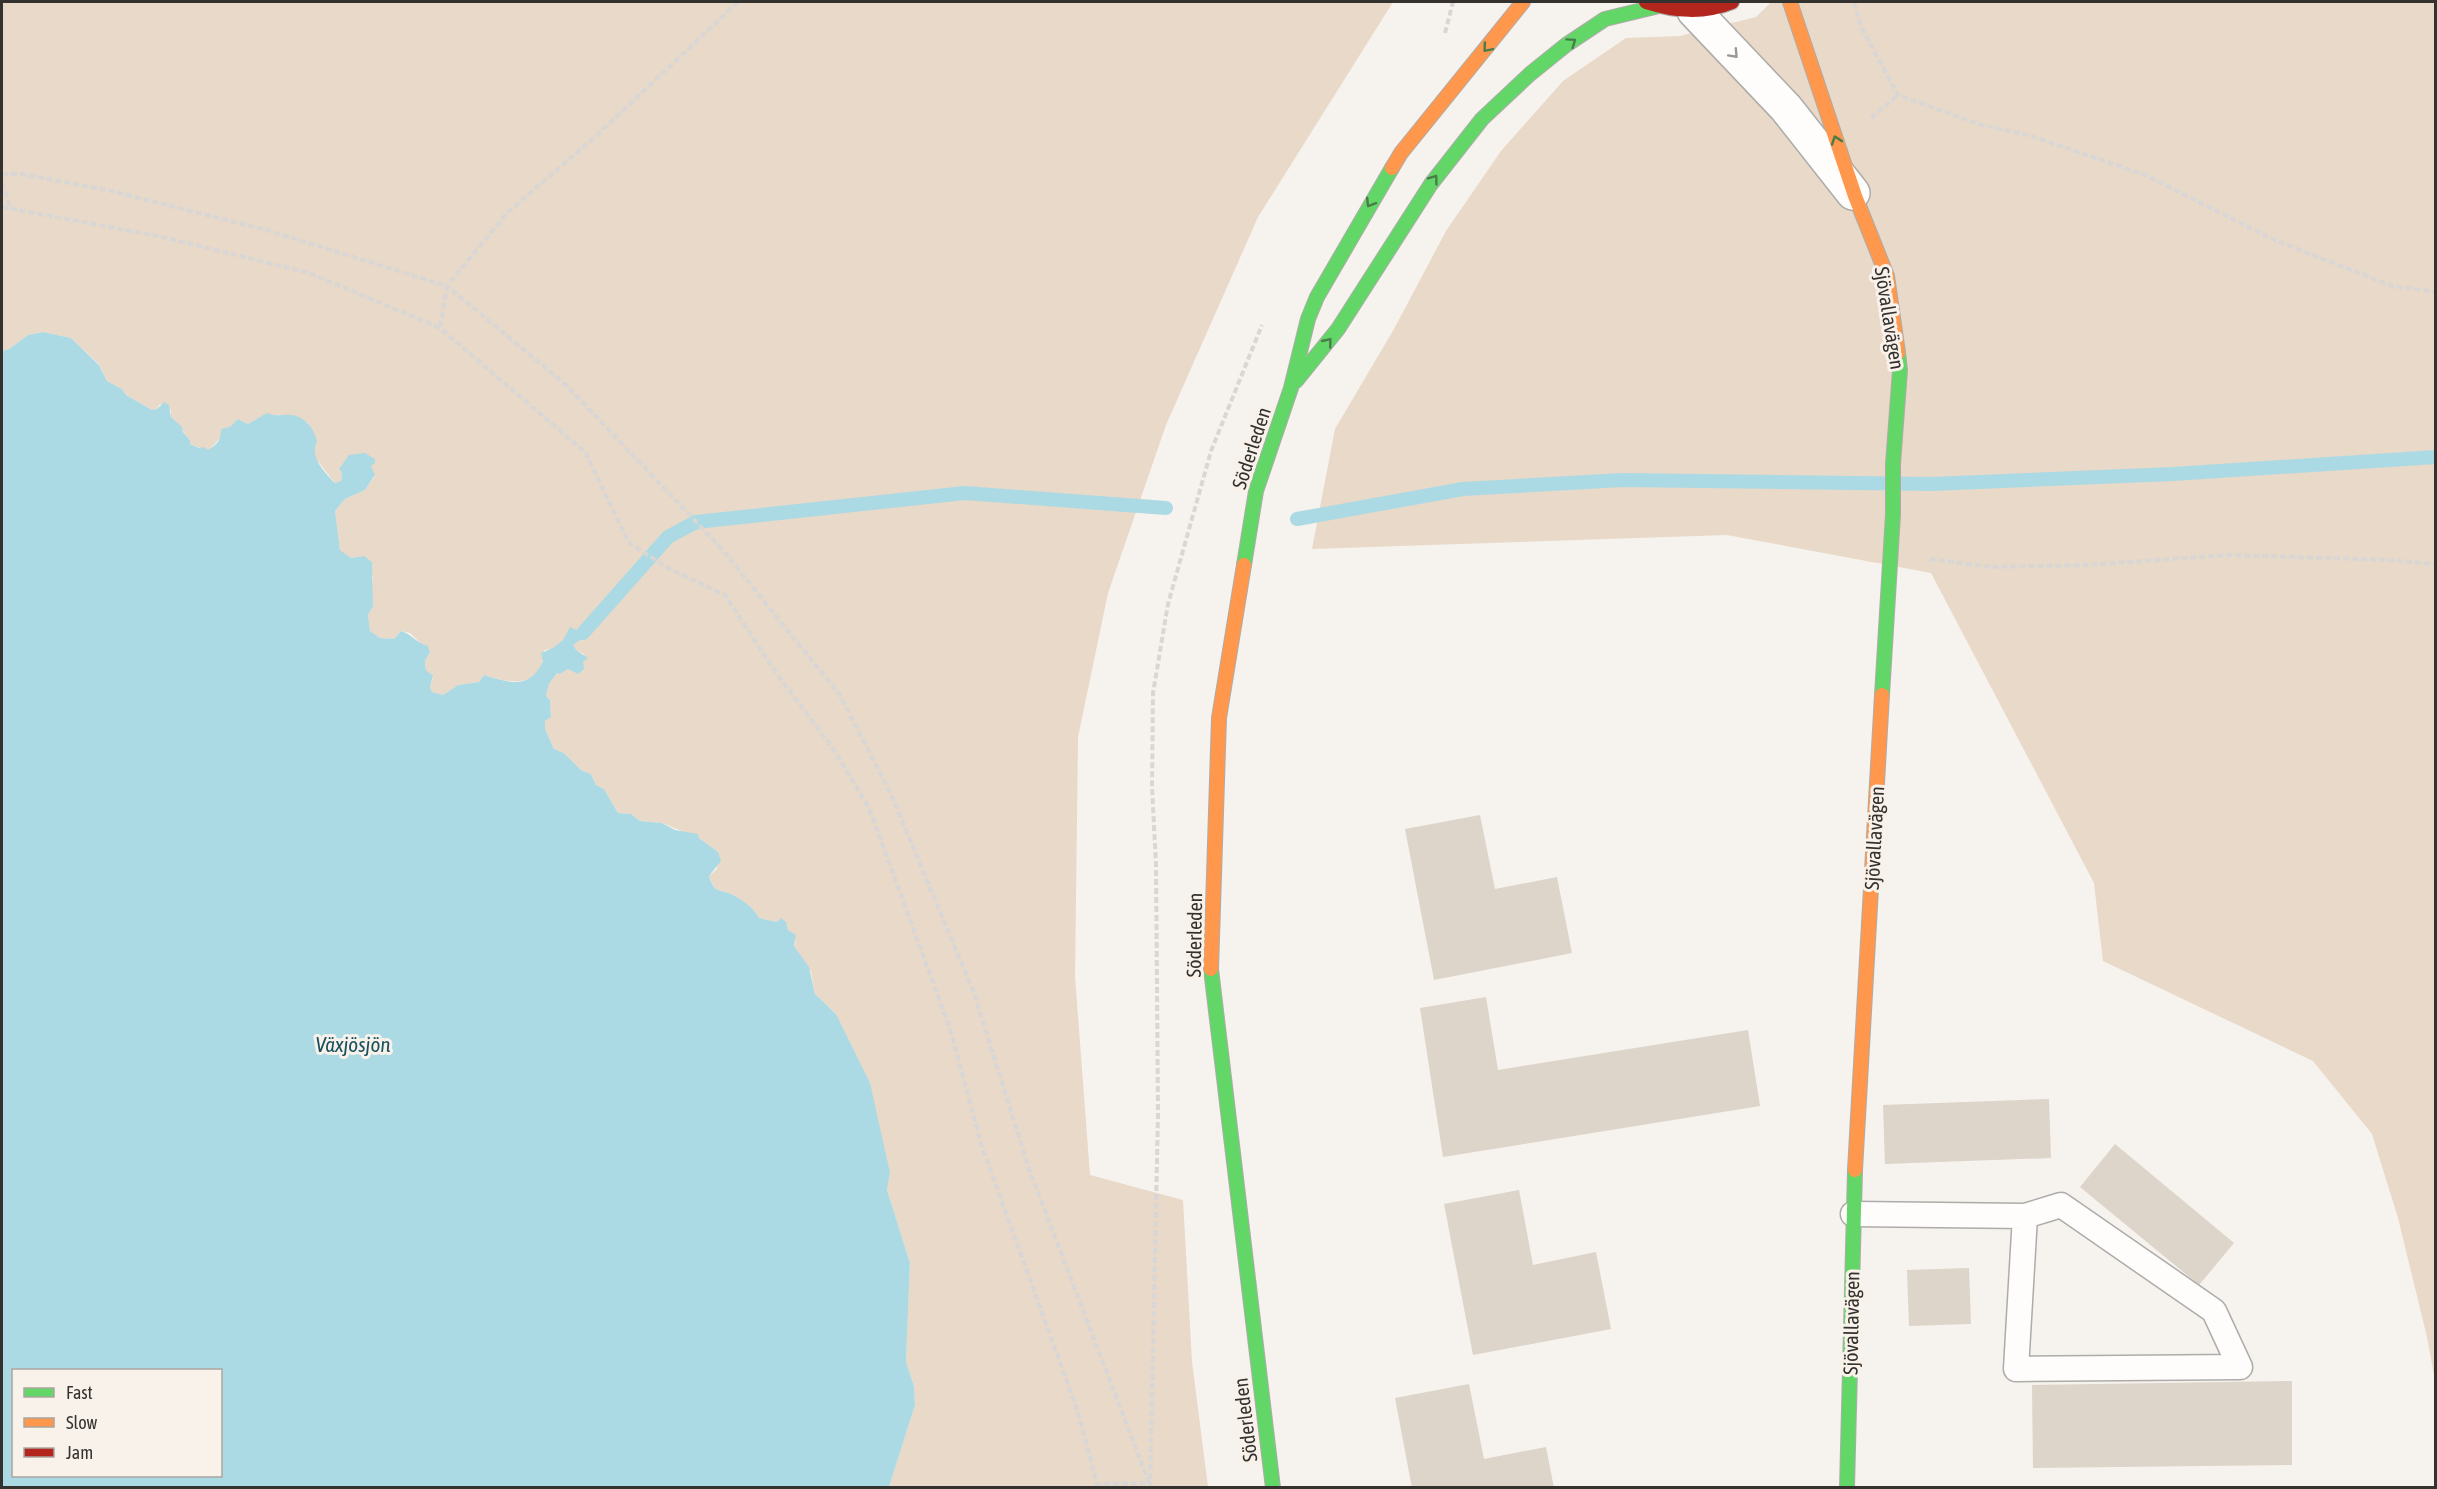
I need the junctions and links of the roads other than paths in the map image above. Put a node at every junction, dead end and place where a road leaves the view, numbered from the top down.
1 (1523, 2) edge
2 (1732, 2) edge
3 (1790, 2) edge
4 (1653, 4) edge
5 (1694, 11) junction
6 (1855, 196) junction
7 (1291, 387) junction
8 (1853, 1214) junction
9 (2025, 1216) junction
10 (1273, 1488) edge
11 (1847, 1488) edge

1 -> 7 street, Söderleden
2 - 5 street
6 -> 3 street, Sjövallavägen
4 - 5 street
7 -> 4 street, Söderleden
5 -> 6 street, Sjövallavägen
6 - 8 street, Sjövallavägen
7 - 10 street, Söderleden
8 - 9 lane
8 - 11 street, Sjövallavägen
9 - 9 lane

